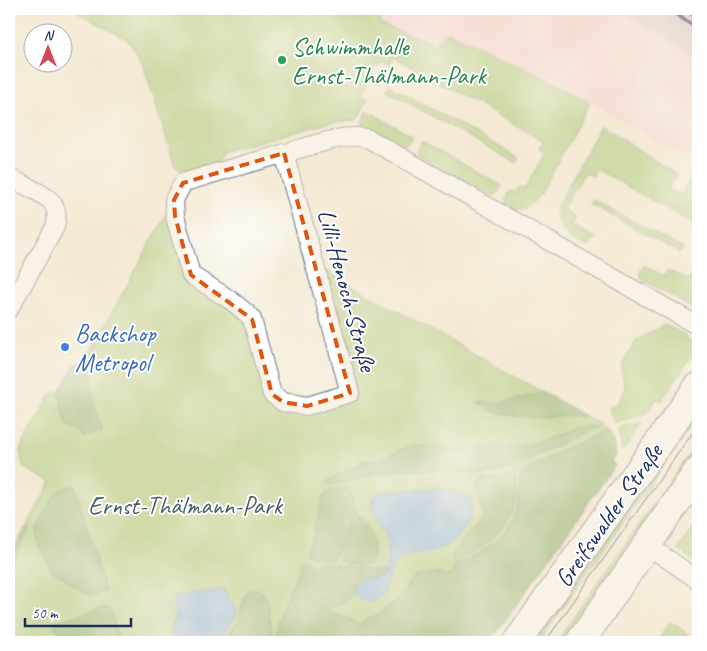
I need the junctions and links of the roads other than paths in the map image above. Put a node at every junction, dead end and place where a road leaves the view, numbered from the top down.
1 (284, 153) junction
2 (9, 177) edge
3 (9, 309) edge
4 (698, 326) edge
5 (698, 388) edge
6 (698, 471) edge
7 (647, 545) junction
8 (698, 580) edge
9 (517, 642) edge
10 (580, 642) edge

1 - 1 street, Lilli-Henoch-Straße
1 - 4 street, Lilli-Henoch-Straße
2 - 3 street
5 - 9 main road, Greifswalder Straße
6 - 7 main road, Greifswalder Straße
7 - 8 street
7 - 10 main road, Greifswalder Straße

